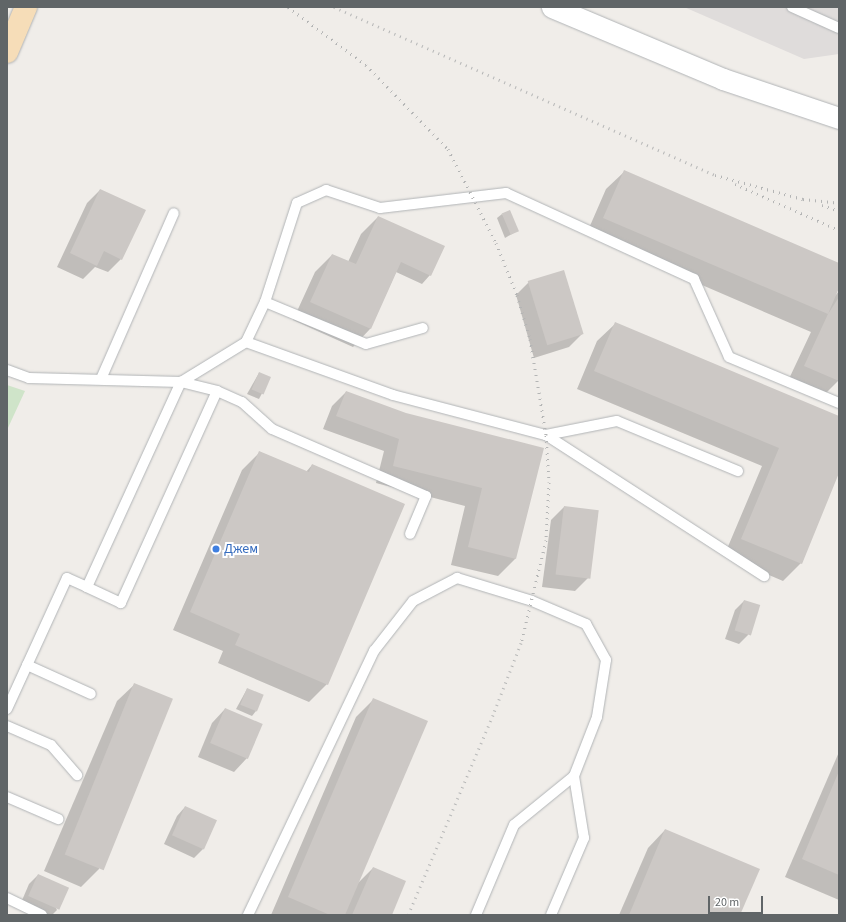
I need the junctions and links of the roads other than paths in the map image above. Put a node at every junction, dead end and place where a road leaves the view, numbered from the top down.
1 (26, 7) edge
2 (552, 7) edge
3 (792, 7) edge
4 (839, 28) edge
5 (7, 52) edge
6 (839, 118) edge
7 (174, 213) dead end
8 (265, 302) junction
9 (423, 328) dead end
10 (246, 342) junction
11 (7, 370) edge
12 (101, 380) junction
13 (181, 382) junction
14 (218, 391) junction
15 (839, 403) edge
16 (546, 435) junction
17 (738, 472) dead end
18 (410, 534) dead end
19 (764, 576) dead end
20 (87, 587) junction
21 (27, 665) junction
22 (91, 694) dead end
23 (7, 708) edge
24 (7, 726) edge
25 (77, 775) dead end
26 (574, 776) junction
27 (7, 797) edge
28 (58, 819) dead end
29 (7, 898) edge
30 (42, 915) edge
31 (248, 915) edge
32 (476, 915) edge
33 (551, 915) edge

1 - 5 main road
2 - 6 street
3 - 4 lane
7 - 12 lane
8 - 9 lane
8 - 10 lane
8 - 15 lane
10 - 13 lane
10 - 16 lane
11 - 12 lane
12 - 13 lane
13 - 14 lane
13 - 20 lane
14 - 18 lane
14 - 20 lane
16 - 17 lane
16 - 19 lane
20 - 21 lane
21 - 22 lane
21 - 23 lane
24 - 25 lane
26 - 31 lane
26 - 32 lane
26 - 33 lane
27 - 28 lane
29 - 30 lane

